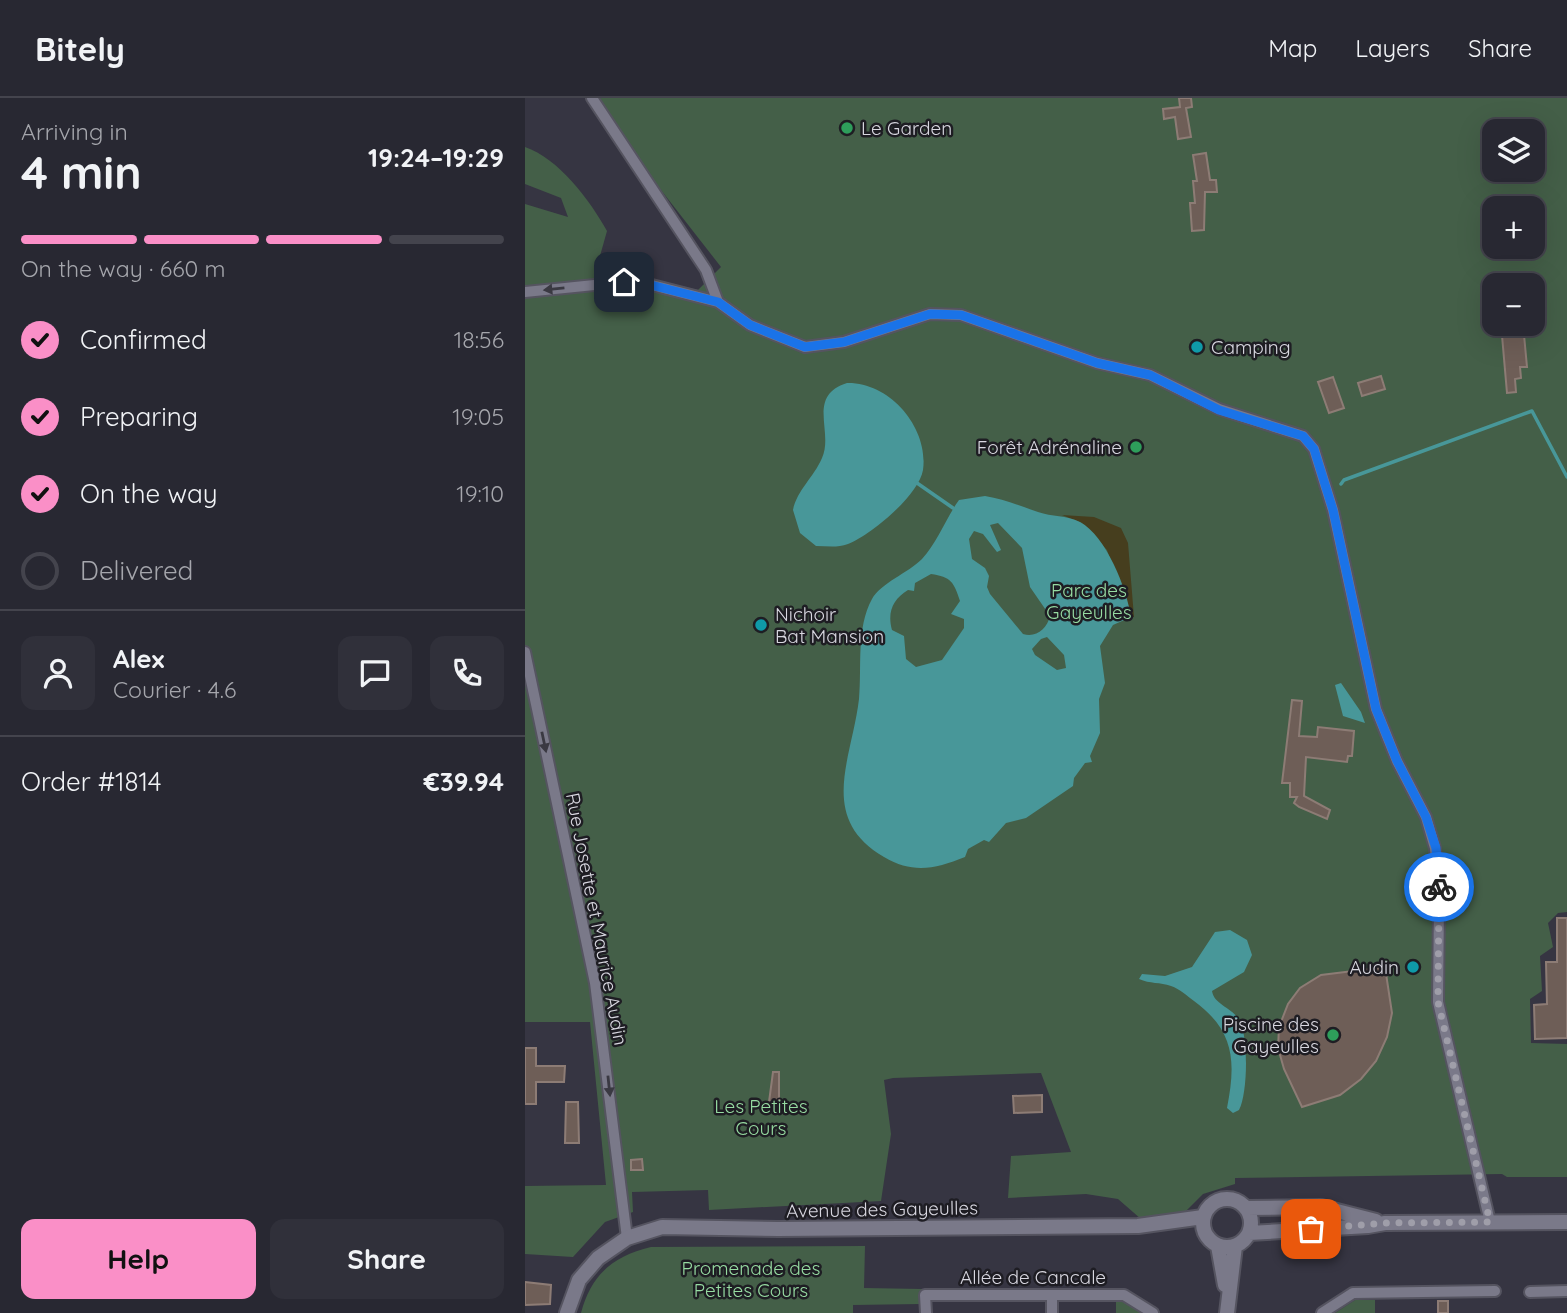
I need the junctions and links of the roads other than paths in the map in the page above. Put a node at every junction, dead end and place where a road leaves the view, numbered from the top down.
1 (592, 98) edge
2 (525, 292) edge
3 (718, 302) junction
4 (525, 652) edge
5 (1246, 1208) junction
6 (1203, 1217) junction
7 (1490, 1222) junction
8 (1567, 1222) edge
9 (1385, 1223) junction
10 (1138, 1226) junction
11 (1249, 1233) junction
12 (1205, 1234) junction
13 (628, 1238) junction
14 (1218, 1245) junction
15 (1235, 1246) junction
16 (1495, 1291) dead end
17 (1567, 1291) edge
18 (1531, 1292) dead end
19 (1052, 1295) junction
20 (1227, 1307) edge
21 (567, 1313) edge
22 (926, 1313) edge
23 (1052, 1313) edge
24 (1153, 1313) edge
25 (1322, 1313) edge

1 - 3 street
3 -> 2 street
3 - 7 street
4 -> 13 street, Rue Josette et Maurice Audin
5 - 6 street, Avenue des Gayeulles
5 - 9 street, Avenue des Gayeulles
5 - 11 street
6 - 10 street, Avenue des Gayeulles
6 - 12 street
7 - 8 street, Avenue des Gayeulles
7 - 9 street, Avenue des Gayeulles
9 - 11 street, Avenue des Gayeulles
10 - 12 street, Avenue des Gayeulles
10 - 13 street, Avenue des Gayeulles
11 - 15 street
12 - 14 street
13 - 21 street, Avenue des Gayeulles
14 - 15 street
14 - 20 street
15 - 20 street
16 - 25 street
17 - 18 street
19 - 22 street, Allée de Cancale
19 - 23 street
19 - 24 street, Allée de Cancale

